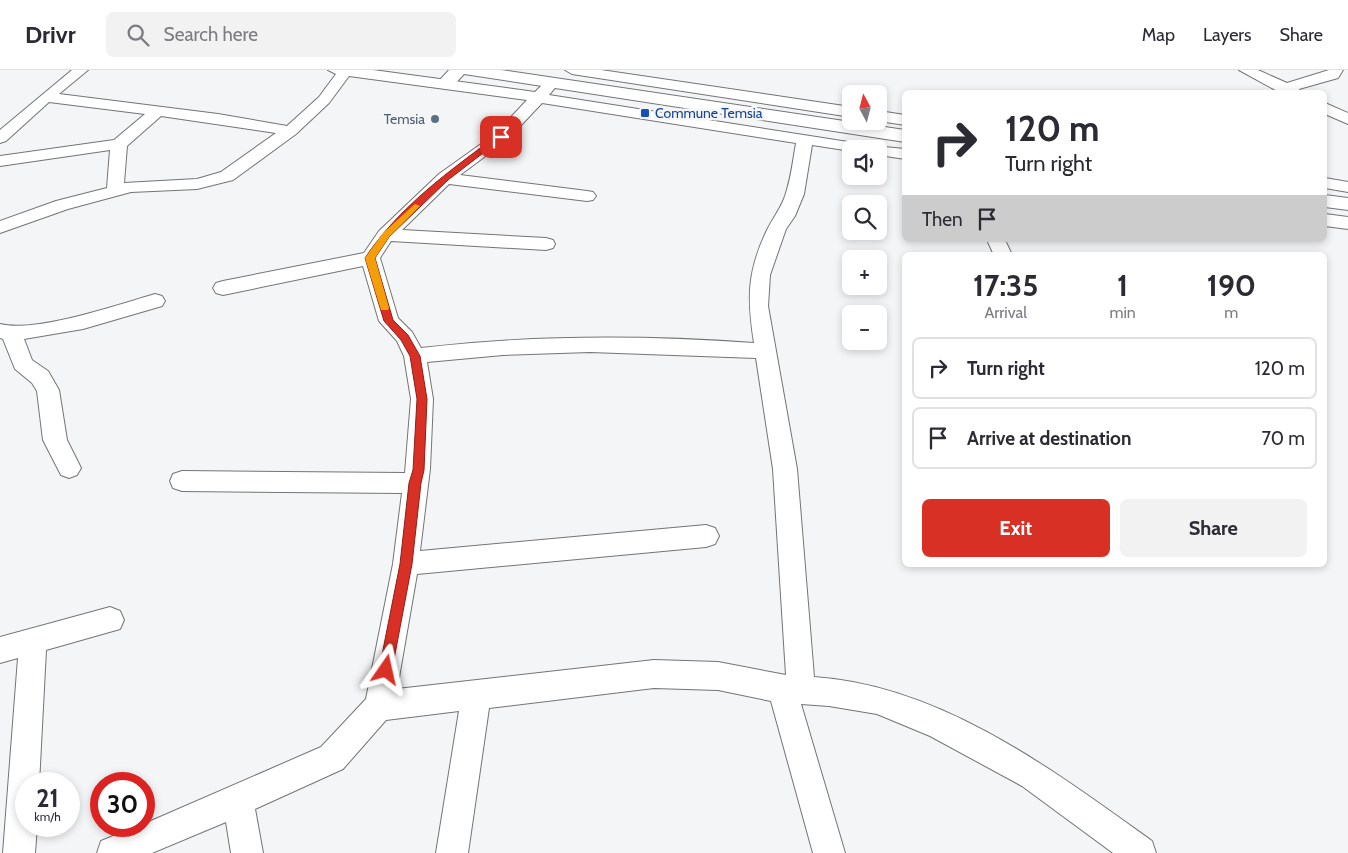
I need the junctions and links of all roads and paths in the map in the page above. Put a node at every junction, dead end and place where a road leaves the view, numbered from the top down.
1 (81, 70) edge
2 (459, 70) edge
3 (467, 70) edge
4 (572, 70) edge
5 (1246, 70) edge
6 (1336, 70) edge
7 (340, 71) edge
8 (446, 83) junction
9 (545, 90) junction
10 (1286, 90) edge
11 (1291, 90) edge
12 (686, 95) junction
13 (46, 97) junction
14 (1327, 109) edge
15 (158, 111) junction
16 (842, 111) edge
17 (888, 117) edge
18 (1348, 119) edge
19 (902, 120) edge
20 (290, 132) junction
21 (902, 135) edge
22 (0, 138) edge
23 (805, 139) junction
24 (120, 144) junction
25 (842, 145) edge
26 (887, 151) edge
27 (902, 154) edge
28 (0, 161) edge
29 (445, 178) junction
30 (1327, 183) edge
31 (1348, 187) edge
32 (115, 190) junction
33 (587, 196) dead end
34 (1327, 201) edge
35 (1348, 204) edge
36 (1327, 220) edge
37 (1348, 223) edge
38 (0, 227) edge
39 (386, 235) junction
40 (546, 244) dead end
41 (370, 258) junction
42 (223, 288) dead end
43 (154, 301) dead end
44 (6, 332) edge
45 (765, 351) junction
46 (415, 356) junction
47 (69, 468) dead end
48 (182, 481) dead end
49 (415, 483) junction
50 (706, 536) dead end
51 (406, 564) junction
52 (110, 620) dead end
53 (33, 640) junction
54 (0, 650) edge
55 (792, 690) junction
56 (476, 694) junction
57 (379, 706) junction
58 (238, 801) junction
59 (19, 853) edge
60 (113, 853) edge
61 (247, 853) edge
62 (452, 853) edge
63 (829, 853) edge
64 (1140, 853) edge

1 - 13 street
2 - 8 main road
3 - 9 main road
4 - 12 street
5 - 10 street
6 - 11 street
7 - 8 street
7 - 20 street
8 - 9 street
9 - 12 main road
9 - 23 street
9 - 29 street
12 - 16 street
12 - 21 main road
13 - 15 street
13 - 22 street
14 - 18 street
15 - 20 street
15 - 24 street
17 - 19 street
20 - 32 street
23 - 25 street
23 - 45 street
24 - 28 street
24 - 32 street
26 - 27 street
29 - 33 street
29 - 39 street
30 - 31 street
32 - 38 street
34 - 35 main road
36 - 37 street
39 - 40 street
39 - 41 street
41 - 42 street
41 - 46 street
43 - 44 street
44 - 47 street
45 - 46 street
45 - 55 street
46 - 49 street
48 - 49 street
49 - 51 street
50 - 51 street
51 - 57 street
52 - 53 street
53 - 54 street
53 - 59 street
55 - 56 street
55 - 63 street
55 - 64 street
56 - 57 street
56 - 62 street
57 - 58 street
58 - 60 street
58 - 61 street

